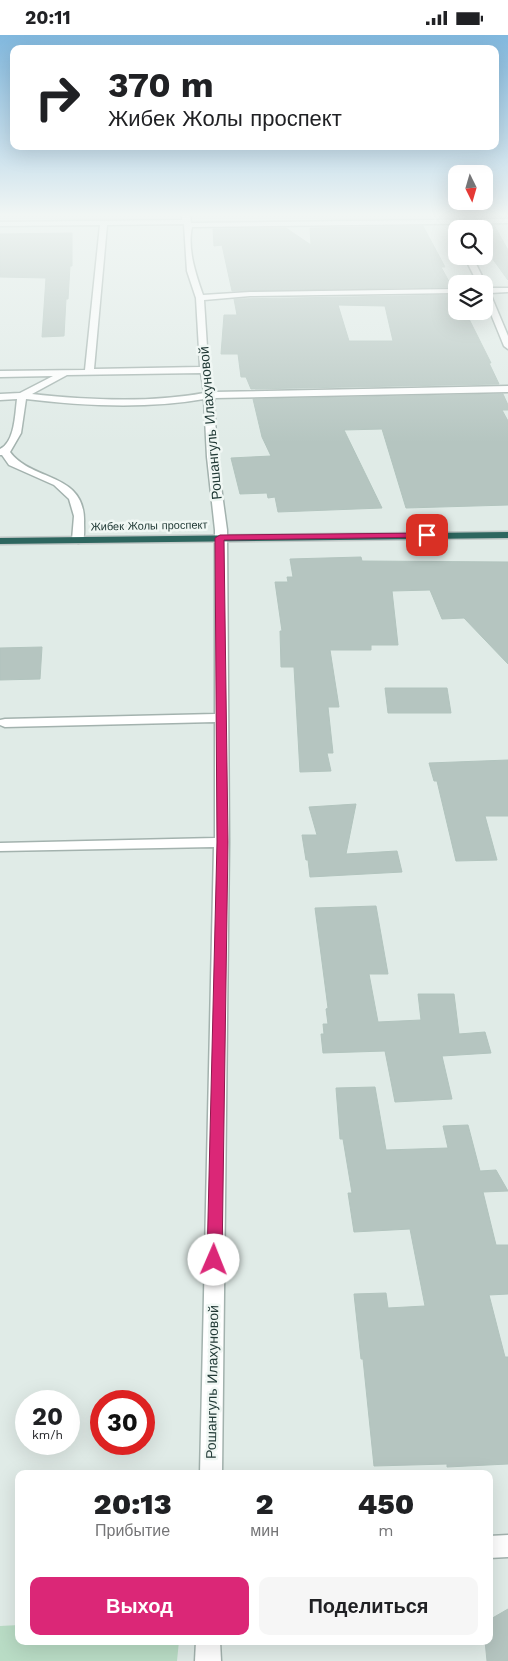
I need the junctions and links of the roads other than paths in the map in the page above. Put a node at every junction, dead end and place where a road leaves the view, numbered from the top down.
1 (98, 291) edge
2 (198, 291) edge
3 (448, 291) edge
4 (200, 298) junction
5 (493, 310) edge
6 (508, 346) edge
7 (206, 370) junction
8 (90, 372) junction
9 (65, 373) junction
10 (0, 374) edge
11 (508, 389) edge
12 (209, 395) junction
13 (22, 396) junction
14 (0, 397) edge
15 (3, 452) edge
16 (508, 535) edge
17 (220, 538) junction
18 (78, 540) junction
19 (0, 541) edge
20 (221, 718) junction
21 (5, 723) dead end
22 (222, 842) junction
23 (0, 847) edge
24 (211, 1470) edge
25 (508, 1546) edge
26 (493, 1547) edge

1 - 8 street
2 - 4 street, Рошангуль Илахуновой
3 - 4 street
4 - 7 street, Рошангуль Илахуновой
5 - 6 street
7 - 8 street
7 - 12 street, Рошангуль Илахуновой
8 - 9 street
9 - 10 street
9 - 13 street
11 - 12 street
12 - 13 street
12 - 17 street, Рошангуль Илахуновой
13 - 14 street
13 - 15 street
15 - 18 street
16 - 17 highway, Жибек Жолы проспект
17 - 18 highway, Жибек Жолы проспект
17 - 20 street, Рошангуль Илахуновой
18 - 19 highway, Жибек Жолы проспект
20 - 21 street
20 - 22 street, Рошангуль Илахуновой
22 - 23 street
22 - 24 street, Рошангуль Илахуновой
25 - 26 street

